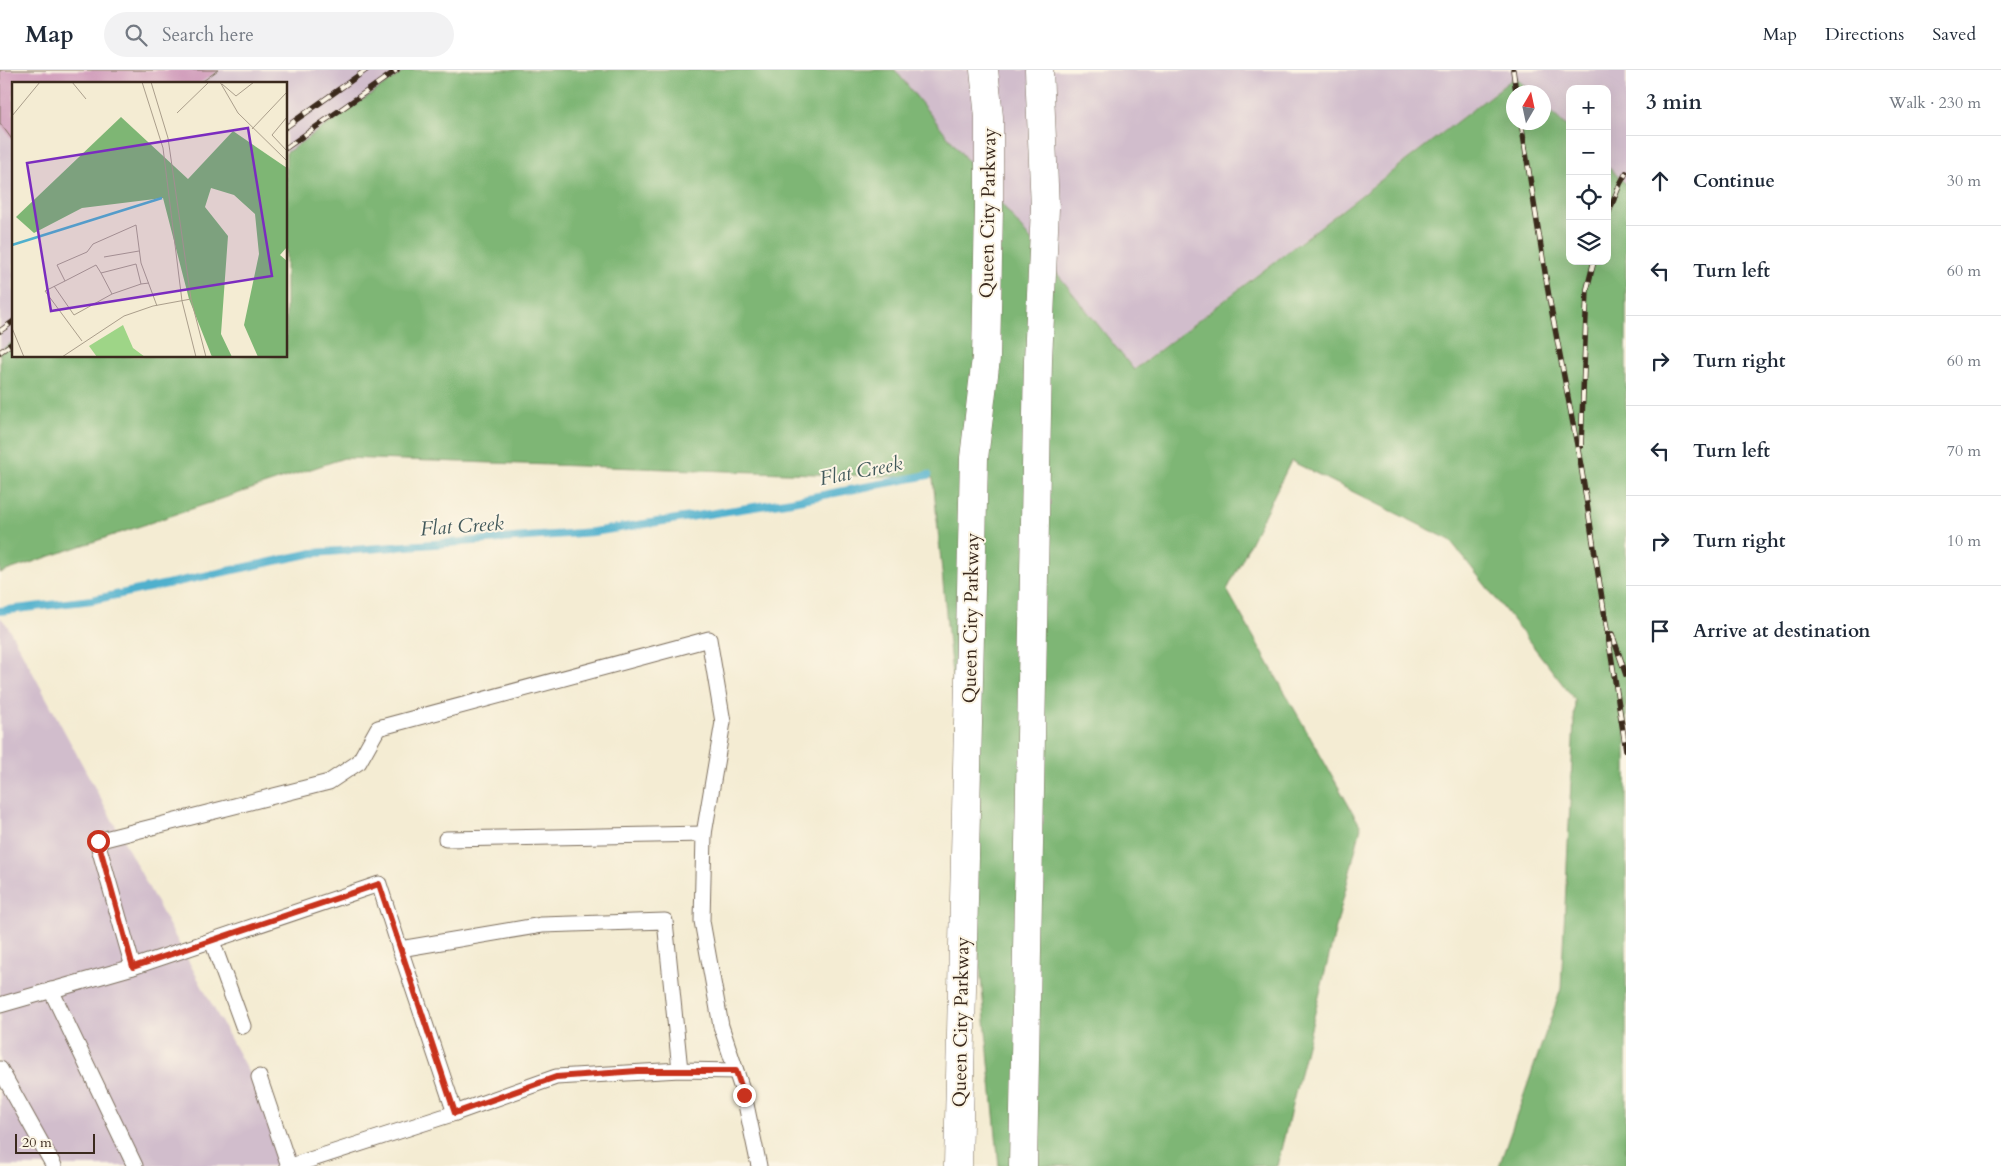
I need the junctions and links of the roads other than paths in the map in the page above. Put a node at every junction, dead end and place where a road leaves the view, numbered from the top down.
1 (984, 70) edge
2 (1039, 70) edge
3 (704, 834) junction
4 (446, 839) dead end
5 (212, 941) junction
6 (400, 949) junction
7 (133, 967) junction
8 (51, 990) junction
9 (0, 1005) edge
10 (243, 1026) dead end
11 (0, 1069) edge
12 (680, 1070) junction
13 (736, 1071) junction
14 (259, 1077) dead end
15 (455, 1113) junction
16 (54, 1166) edge
17 (135, 1166) edge
18 (290, 1166) edge
19 (759, 1166) edge
20 (958, 1166) edge
21 (1023, 1166) edge

1 - 20 main road, Queen City Parkway
2 - 21 main road
3 - 4 lane
3 - 7 lane
3 - 13 lane
5 - 6 lane
5 - 7 lane
5 - 10 lane
6 - 12 lane
6 - 15 lane
7 - 8 lane
8 - 9 lane
8 - 17 lane
11 - 16 lane
12 - 13 lane
12 - 15 lane
13 - 19 lane
14 - 18 lane
15 - 18 lane

